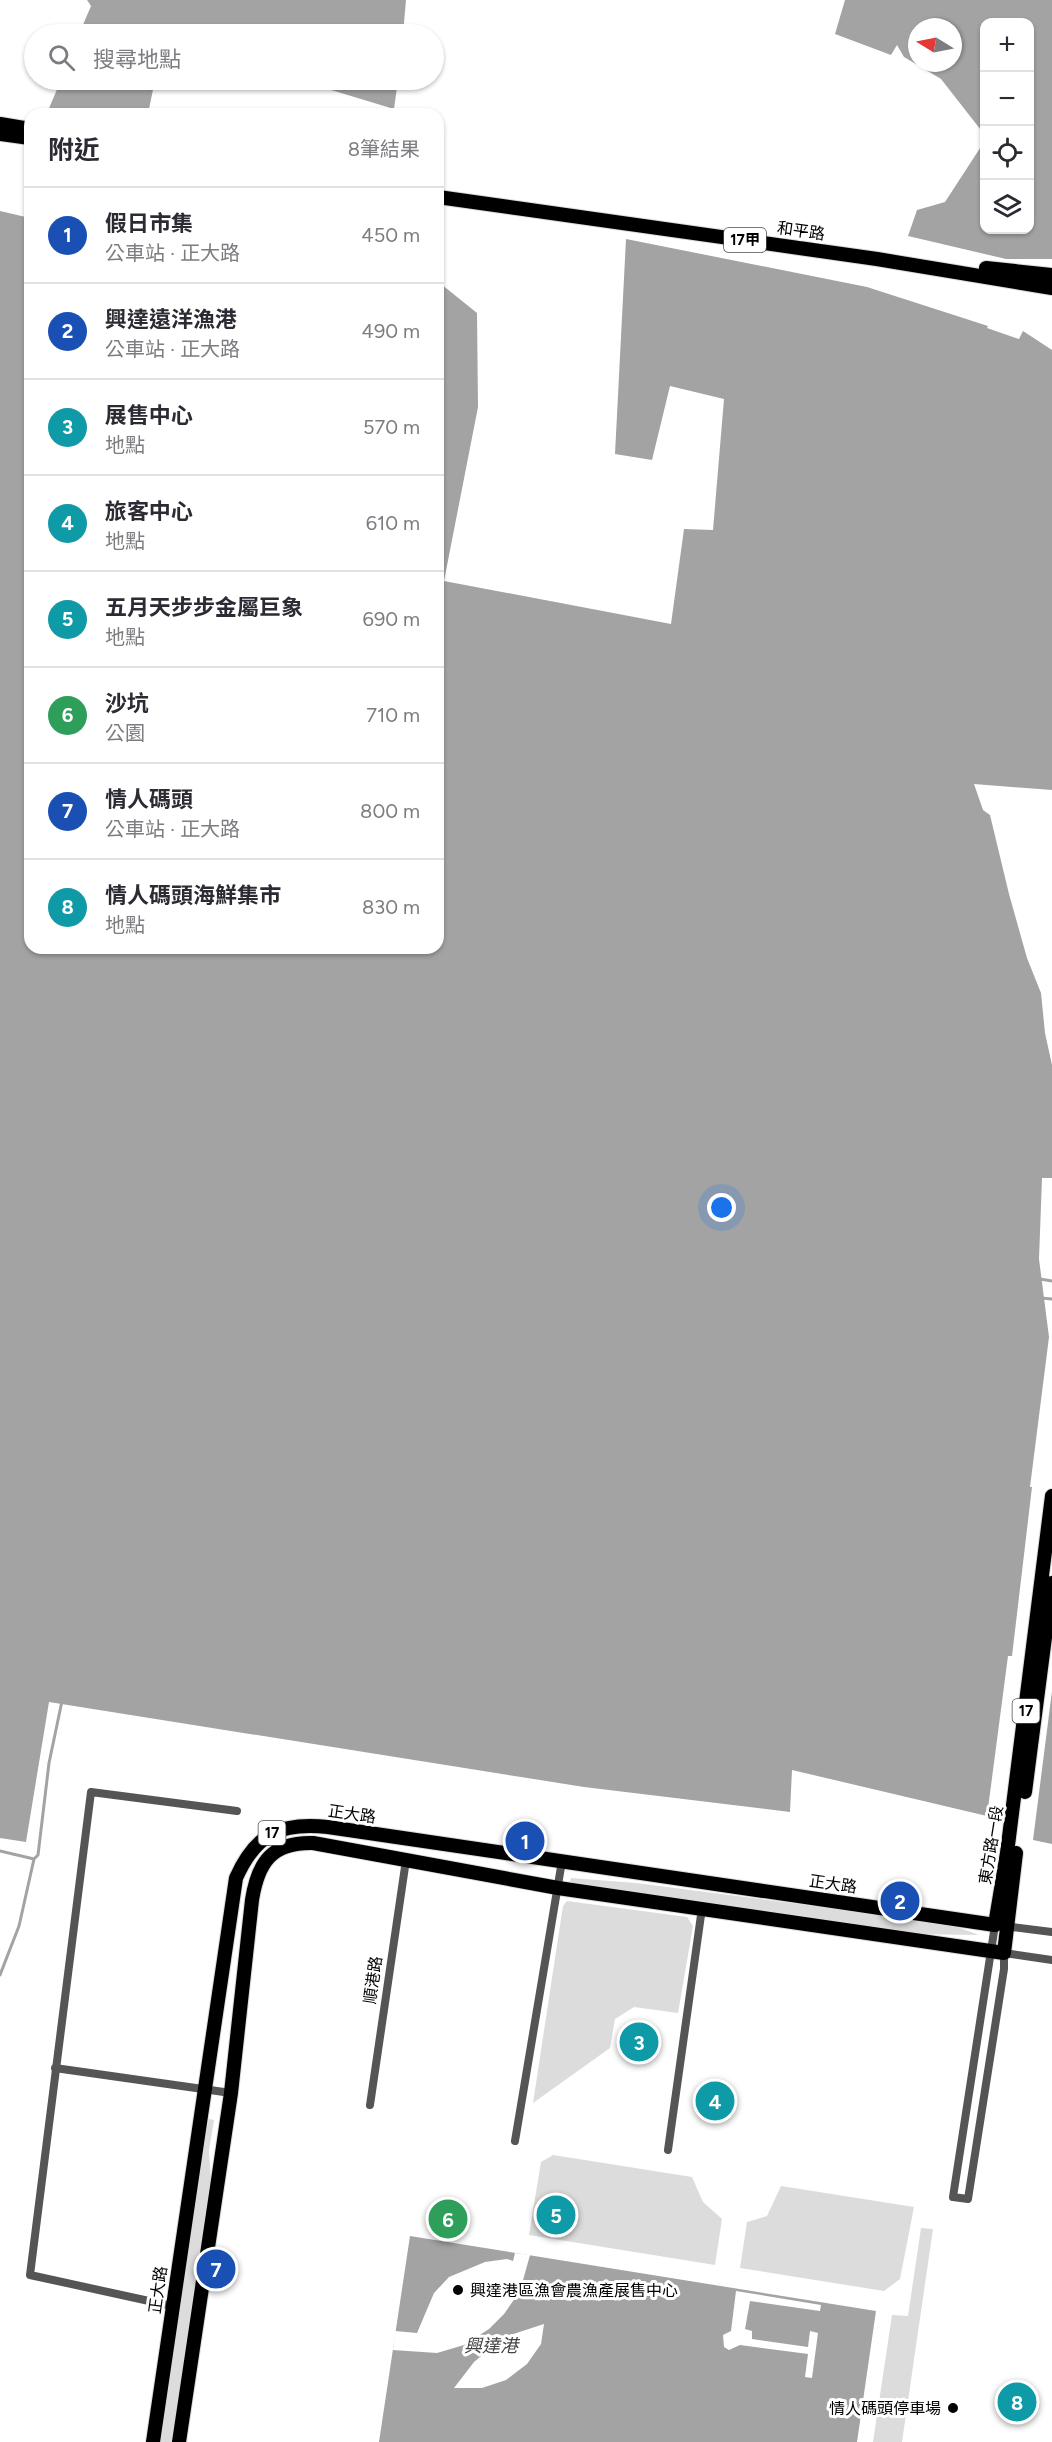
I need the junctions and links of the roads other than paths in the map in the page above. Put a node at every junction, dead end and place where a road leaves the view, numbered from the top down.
1 (0, 124) edge
2 (24, 128) edge
3 (0, 134) edge
4 (24, 137) edge
5 (444, 190) edge
6 (444, 198) edge
7 (1051, 278) edge
8 (1052, 1496) edge
9 (1052, 1583) edge
10 (237, 1811) dead end
11 (406, 1860) junction
12 (562, 1861) junction
13 (558, 1888) junction
14 (702, 1908) junction
15 (1000, 1925) junction
16 (1052, 1932) edge
17 (990, 1951) junction
18 (1004, 1953) junction
19 (1052, 1960) edge
20 (55, 2068) junction
21 (205, 2089) junction
22 (231, 2093) junction
23 (370, 2105) dead end
24 (515, 2142) dead end
25 (668, 2150) dead end
26 (172, 2306) junction
27 (153, 2442) edge
28 (179, 2442) edge

1 - 2 main road
3 - 4 main road
5 - 7 main road, 和平路 / 17甲
6 - 7 main road, 和平路 / 17甲
8 - 15 main road, 東方路一段 / 17
9 - 15 main road, 東方路一段 / 17
10 - 20 street
11 - 13 main road, 17
11 - 22 main road, 17
11 - 23 street, 順港路
12 - 13 street
12 - 15 main road, 正大路 / 17
12 - 21 main road, 正大路 / 17
13 - 14 main road, 17
13 - 24 street
14 - 17 main road, 17
14 - 25 street
15 - 16 street, 正大路
15 - 17 street, 東方路一段
15 - 18 main road, 東方路一段 / 17
17 - 18 main road, 17
17 - 18 street, 東方路一段
18 - 19 street
20 - 21 street
20 - 26 street
21 - 22 street
21 - 26 main road, 正大路 / 17
22 - 28 main road, 17
26 - 27 main road, 正大路 / 17

